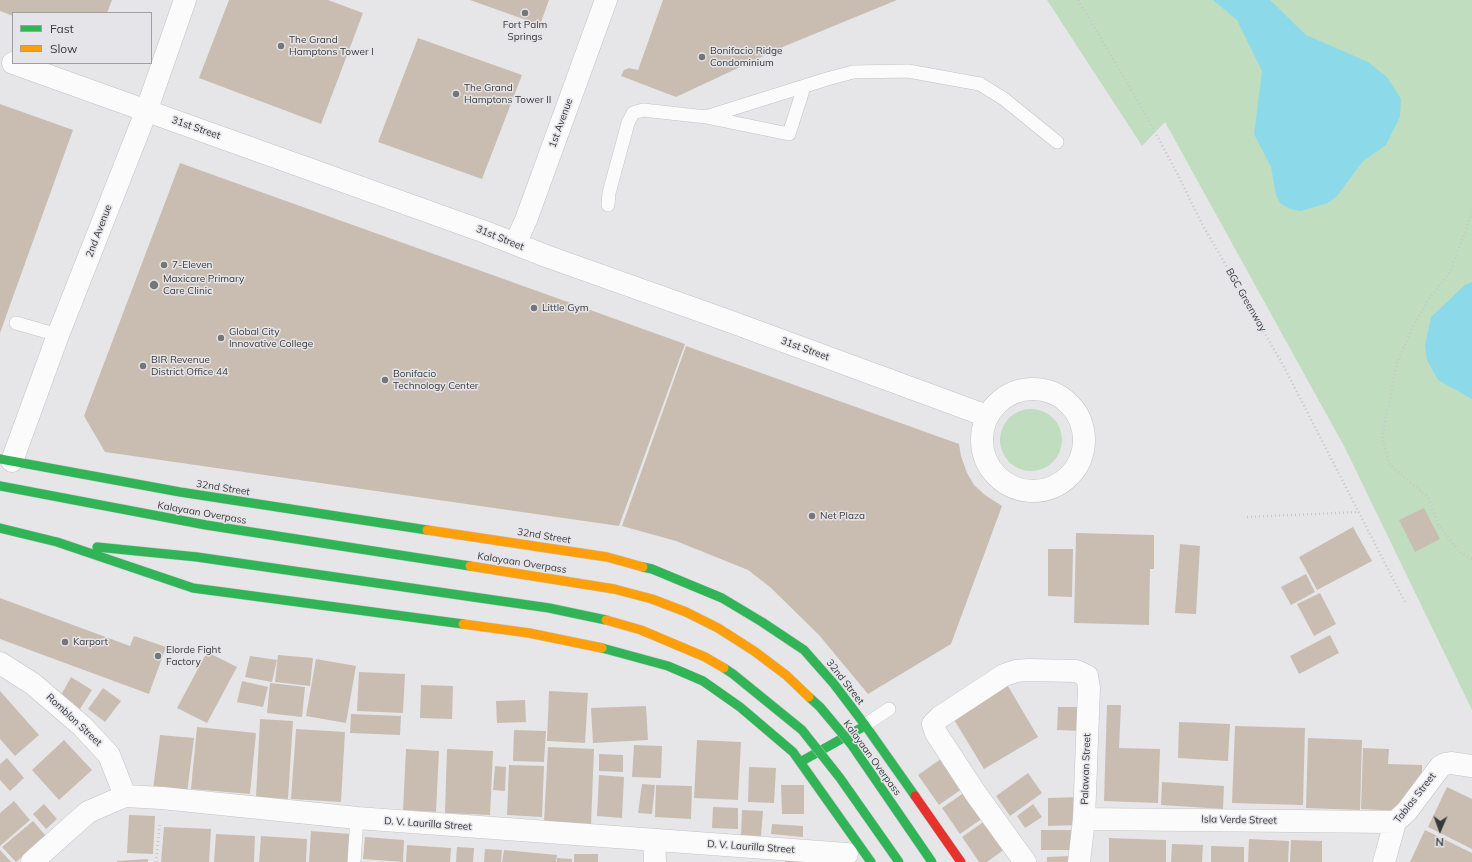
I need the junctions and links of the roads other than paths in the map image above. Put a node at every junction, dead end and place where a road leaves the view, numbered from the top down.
1 (185, 0) edge
2 (606, 0) edge
3 (0, 58) edge
4 (12, 63) edge
5 (16, 64) edge
6 (804, 87) junction
7 (146, 112) junction
8 (706, 117) junction
9 (1057, 142) dead end
10 (608, 205) dead end
11 (515, 244) junction
12 (16, 323) dead end
13 (58, 335) junction
14 (987, 416) junction
15 (6, 460) edge
16 (0, 486) edge
17 (0, 528) edge
18 (56, 542) junction
19 (0, 663) edge
20 (889, 710) dead end
21 (865, 725) junction
22 (800, 761) junction
23 (1472, 766) edge
24 (125, 796) junction
25 (357, 818) junction
26 (1084, 818) junction
27 (1394, 822) junction
28 (654, 840) junction
29 (847, 854) dead end
30 (32, 862) edge
31 (354, 862) edge
32 (655, 862) edge
33 (871, 862) edge
34 (899, 862) edge
35 (932, 862) edge
36 (961, 862) edge
37 (1025, 862) edge
38 (1079, 862) edge
39 (1384, 862) edge

1 - 7 street, 2nd Avenue
2 - 11 street, 1st Avenue
3 - 4 street, 31st Street
5 - 7 street, 31st Street
6 - 8 lane
6 - 8 lane
6 - 9 lane
7 - 11 street, 31st Street
7 - 13 street, 2nd Avenue
8 - 10 lane
11 - 14 street, 31st Street
12 - 13 lane
13 - 15 street, 2nd Avenue
14 - 14 street
15 - 21 main road, 32nd Street
16 - 35 main road, Kalayaan Overpass, bridge
17 - 18 main road
18 - 22 main road
18 - 34 main road, bridge
19 - 24 street, Romblon Street
20 - 21 lane
21 - 22 main road
21 - 36 main road, 32nd Street
22 - 33 main road
23 - 27 street, Tablas Street
24 - 25 street, D. V. Laurilla Street
24 - 30 street, D. V. Laurilla Street
25 - 28 street, D. V. Laurilla Street
25 - 31 lane
26 - 27 street, Isla Verde Street
26 - 37 street, Palawan Street
26 - 38 street, Palawan Street
27 - 39 street, Tablas Street
28 - 29 street, D. V. Laurilla Street
28 - 32 street

